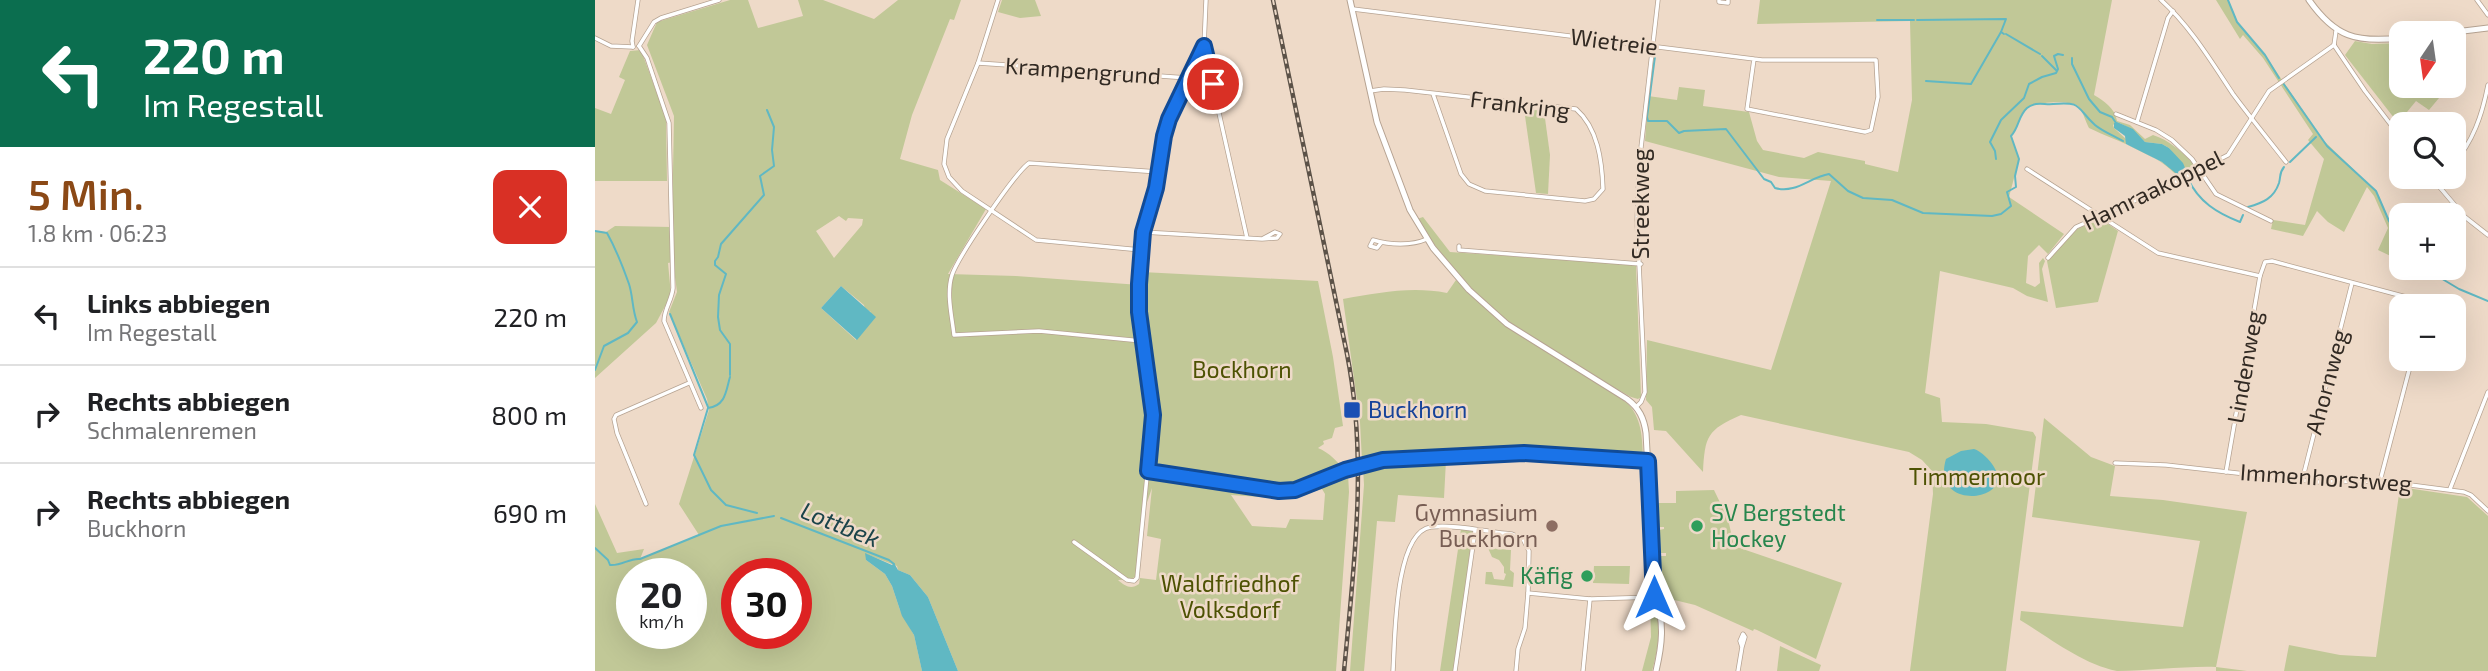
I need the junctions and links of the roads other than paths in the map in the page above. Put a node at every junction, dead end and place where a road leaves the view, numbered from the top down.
1 (638, 0) edge
2 (719, 0) edge
3 (998, 0) edge
4 (1206, 0) edge
5 (1350, 0) edge
6 (1658, 0) edge
7 (1719, 0) edge
8 (1728, 0) edge
9 (2161, 0) edge
10 (2309, 0) edge
11 (2477, 0) edge
12 (1353, 9) junction
13 (2173, 10) junction
14 (2488, 15) edge
15 (2488, 28) edge
16 (2336, 30) junction
17 (2466, 31) edge
18 (595, 38) edge
19 (2389, 38) edge
20 (2334, 45) junction
21 (639, 46) junction
22 (1204, 46) junction
23 (1653, 46) junction
24 (633, 47) junction
25 (1754, 59) junction
26 (978, 63) junction
27 (1188, 78) junction
28 (2488, 85) edge
29 (1370, 91) junction
30 (1433, 94) junction
31 (2116, 114) dead end
32 (2251, 118) junction
33 (2137, 122) junction
34 (2389, 122) edge
35 (2466, 148) edge
36 (2286, 162) dead end
37 (2027, 169) dead end
38 (2200, 169) junction
39 (1160, 172) junction
40 (2441, 189) edge
41 (992, 211) junction
42 (2100, 215) junction
43 (2271, 221) dead end
44 (1143, 232) junction
45 (2488, 235) edge
46 (1247, 238) junction
47 (1262, 239) dead end
48 (1427, 239) junction
49 (1381, 243) dead end
50 (1459, 246) dead end
51 (1141, 250) junction
52 (2048, 258) dead end
53 (1641, 264) junction
54 (2260, 276) junction
55 (2352, 282) junction
56 (2396, 294) edge
57 (1143, 341) junction
58 (2409, 371) edge
59 (689, 383) junction
60 (2488, 393) edge
61 (1636, 407) junction
62 (701, 408) dead end
63 (1648, 461) junction
64 (2115, 463) dead end
65 (1148, 471) junction
66 (2226, 472) junction
67 (2302, 481) junction
68 (2380, 481) junction
69 (2450, 489) junction
70 (646, 504) dead end
71 (2488, 511) edge
72 (1475, 531) junction
73 (1074, 542) dead end
74 (1528, 593) junction
75 (1655, 597) junction
76 (1590, 599) junction
77 (1742, 647) dead end
78 (1393, 671) edge
79 (1455, 671) edge
80 (1516, 671) edge
81 (1583, 671) edge
82 (1656, 671) edge
83 (1738, 671) edge

1 - 24 street
2 - 21 street
3 - 26 street
4 - 22 street
5 - 12 main road
6 - 23 street, Streekweg
7 - 8 street
9 - 13 street
10 - 16 main road
11 - 14 street
12 - 23 street, Wietreie
12 - 29 main road
13 - 32 street
13 - 33 street
15 - 17 main road
16 - 19 main road
16 - 20 street
18 - 24 street
20 - 32 street, Hamraakoppel
20 - 34 street
21 - 24 street
21 - 59 street
22 - 27 street
22 - 46 street
23 - 25 street, Wietreie
23 - 53 street, Streekweg
25 - 25 street, Wietreie
26 - 27 street, Krampengrund
26 - 41 street
27 - 39 street
28 - 35 street
29 - 30 street, Frankring
29 - 48 main road
30 - 30 street, Frankring
31 - 33 street
32 - 36 street
32 - 38 street, Hamraakoppel
33 - 38 street
37 - 42 street
38 - 42 street, Hamraakoppel
38 - 43 street
39 - 41 street
39 - 44 street
40 - 45 street
41 - 51 street
41 - 57 street
42 - 52 street, Hamraakoppel
42 - 54 street
44 - 46 street
44 - 51 street
46 - 47 street
48 - 49 street
48 - 61 main road
50 - 53 street
51 - 57 street
53 - 61 street, Streekweg
54 - 55 street, Lindenweg
54 - 66 street, Lindenweg
55 - 56 street
55 - 67 street, Ahornweg
57 - 65 street
58 - 68 street
59 - 62 street
59 - 70 street
60 - 69 street
61 - 63 main road
63 - 65 street, bridge
63 - 75 main road
64 - 66 street, Immenhorstweg
65 - 73 street
66 - 67 street, Immenhorstweg
67 - 68 street, Immenhorstweg
68 - 69 street, Immenhorstweg
69 - 71 street, Immenhorstweg
72 - 74 street
72 - 78 street
72 - 79 street
74 - 76 street
74 - 80 street
75 - 76 street
75 - 82 main road
76 - 81 street
77 - 83 street

